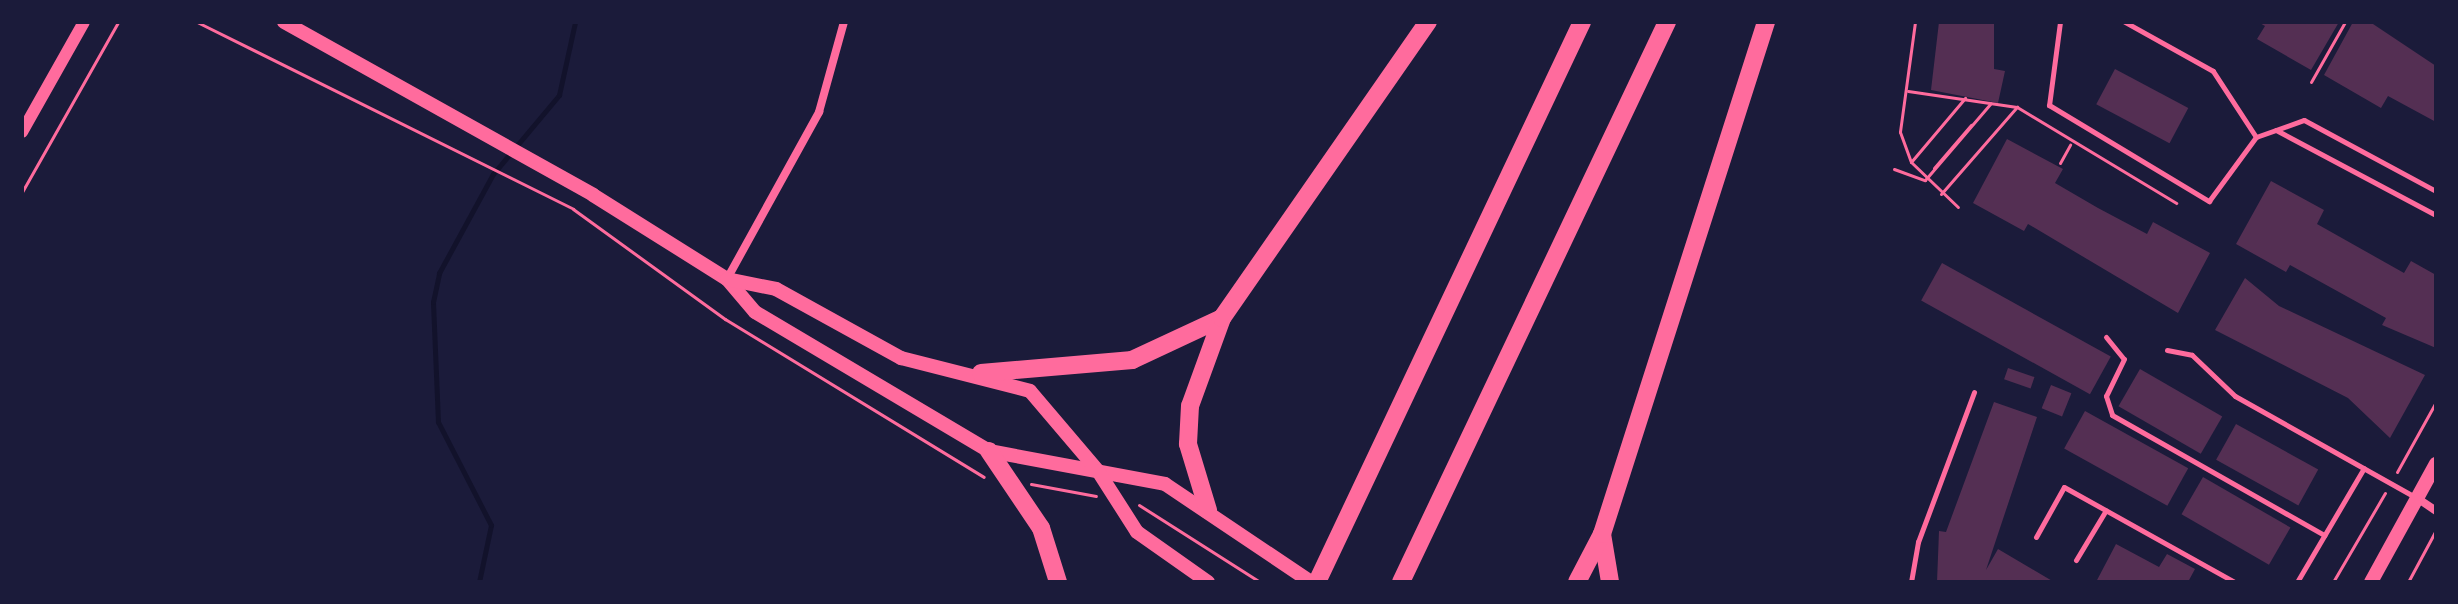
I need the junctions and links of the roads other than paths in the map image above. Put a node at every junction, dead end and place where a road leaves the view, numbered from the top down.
1 (84, 22) edge
2 (284, 22) edge
3 (844, 22) edge
4 (1428, 22) edge
5 (1582, 22) edge
6 (1667, 22) edge
7 (1766, 22) edge
8 (2060, 22) edge
9 (2125, 22) edge
10 (2275, 129) junction
11 (22, 132) edge
12 (2256, 137) junction
13 (2436, 191) edge
14 (2436, 215) edge
15 (727, 279) junction
16 (1222, 318) junction
17 (2106, 337) dead end
18 (2167, 350) dead end
19 (981, 373) junction
20 (1974, 392) dead end
21 (989, 451) junction
22 (2436, 464) edge
23 (2364, 468) junction
24 (1098, 471) junction
25 (2417, 498) junction
26 (1208, 510) junction
27 (2106, 510) junction
28 (2436, 511) edge
29 (1602, 534) junction
30 (2324, 535) junction
31 (2036, 537) dead end
32 (2076, 560) dead end
33 (1405, 573) edge
34 (1058, 582) edge
35 (1208, 582) edge
36 (1311, 582) edge
37 (1317, 582) edge
38 (1577, 582) edge
39 (1610, 582) edge
40 (1911, 582) edge
41 (2235, 582) edge
42 (2297, 582) edge
43 (2371, 582) edge

1 - 11 street
2 - 15 main road
3 - 15 street
4 - 16 highway
5 - 37 highway
6 - 33 highway
7 - 29 highway
8 - 12 lane
9 - 12 lane
10 - 12 lane
10 - 13 lane
10 - 14 lane
15 - 19 main road
15 - 21 main road
16 - 19 highway
16 - 26 highway
17 - 30 lane
18 - 23 lane
19 - 24 main road
20 - 40 lane
21 - 24 main road
21 - 34 highway
22 - 25 main road
23 - 25 lane
23 - 30 lane
24 - 26 main road
24 - 35 main road
25 - 28 street
25 - 43 main road
26 - 36 main road
27 - 31 lane
27 - 32 lane
27 - 41 lane
29 - 38 highway
29 - 39 highway
30 - 42 lane

